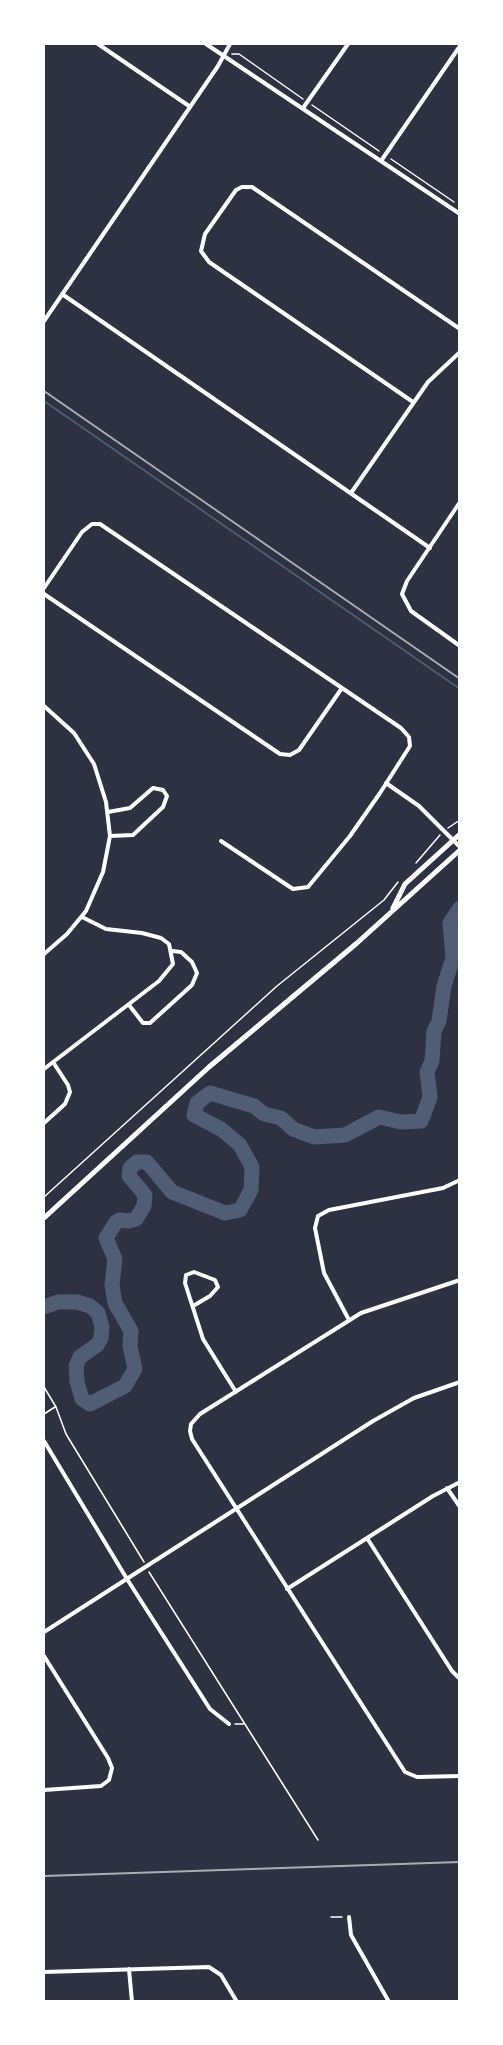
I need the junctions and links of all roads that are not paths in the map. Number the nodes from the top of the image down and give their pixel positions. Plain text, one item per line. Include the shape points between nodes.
1 (98, 44) edge
2 (206, 44) edge
3 (230, 44) edge
4 (348, 44) edge
5 (459, 46) edge
6 (224, 55) junction
7 (189, 106) junction
8 (303, 108) junction
9 (381, 161) junction
10 (459, 213) edge
11 (62, 294) junction
12 (44, 321) edge
13 (459, 329) edge
14 (459, 352) edge
15 (413, 402) junction
16 (351, 493) junction
17 (459, 502) edge
18 (430, 548) junction
19 (44, 588) edge
20 (44, 594) edge
21 (459, 646) edge
22 (342, 688) junction
23 (44, 706) edge
24 (386, 783) junction
25 (108, 812) junction
26 (459, 834) edge
27 (110, 836) junction
28 (453, 839) junction
29 (221, 841) dead end
30 (459, 849) edge
31 (391, 912) junction
32 (82, 917) junction
33 (172, 951) junction
34 (44, 954) edge
35 (129, 1005) junction
36 (53, 1062) junction
37 (44, 1069) edge
38 (44, 1123) edge
39 (459, 1180) edge
40 (44, 1218) edge
41 (459, 1280) edge
42 (193, 1306) junction
43 (349, 1320) junction
44 (459, 1382) edge
45 (236, 1392) junction
46 (44, 1441) edge
47 (459, 1482) edge
48 (447, 1488) junction
49 (459, 1508) edge
50 (236, 1509) junction
51 (367, 1538) junction
52 (127, 1579) junction
53 (288, 1588) junction
54 (44, 1632) edge
55 (44, 1656) edge
56 (459, 1679) edge
57 (229, 1724) road end
58 (459, 1776) edge
59 (44, 1790) edge
60 (349, 1917) road end
61 (129, 1970) junction
62 (44, 1972) edge
63 (132, 2001) edge
64 (237, 2001) edge
65 (389, 2001) edge

1 - 7 street
2 - 6 street
3 - 6 street
4 - 8 street
5 - 9 street
6 - 7 street
6 - 8 street
7 - 11 street
8 - 9 street
9 - 10 street
11 - 12 street
11 - 16 street
13 - 15 street via 252,187 243,187 233,194 205,234 201,251 209,262
14 - 15 street
15 - 16 street
16 - 18 street
17 - 18 street
18 - 21 street via 404,585 403,599 415,615
19 - 22 street via 82,532 92,524 100,524
20 - 22 street via 284,755 298,750
22 - 24 street via 409,737 410,746
23 - 25 street via 67,725 90,756
24 - 28 street via 419,806
24 - 29 street via 350,836 304,888 294,889
25 - 27 street
25 - 27 street via 130,808 153,789 163,790 167,796 163,807 133,835
26 - 28 main road
27 - 32 street via 101,878
28 - 30 street
28 - 31 main road via 402,882
30 - 31 main road
31 - 40 main road via 209,1066
32 - 33 street via 106,929 156,935 166,940
32 - 34 street
33 - 35 street via 173,964 167,974
33 - 35 street via 181,952 192,962 197,973 192,985 150,1023 142,1023
35 - 36 street
36 - 37 street
36 - 38 street via 70,1092 65,1104
39 - 43 street via 439,1189 329,1210 318,1216 315,1228 324,1273
41 - 43 street via 369,1309
42 - 42 street via 218,1287 214,1280 194,1272 184,1280
42 - 45 street via 205,1344
43 - 45 street
44 - 50 street via 414,1398 383,1415
45 - 50 street via 196,1418 190,1431
46 - 52 street
47 - 48 street
48 - 49 street
48 - 51 street
50 - 52 street
50 - 53 street
51 - 53 street
51 - 56 street
52 - 54 street
52 - 57 street via 210,1709
53 - 58 street via 405,1772 414,1777
55 - 59 street via 112,1768 109,1780 101,1786
60 - 65 street via 351,1935
61 - 62 street
61 - 63 street
61 - 64 street via 213,1968

